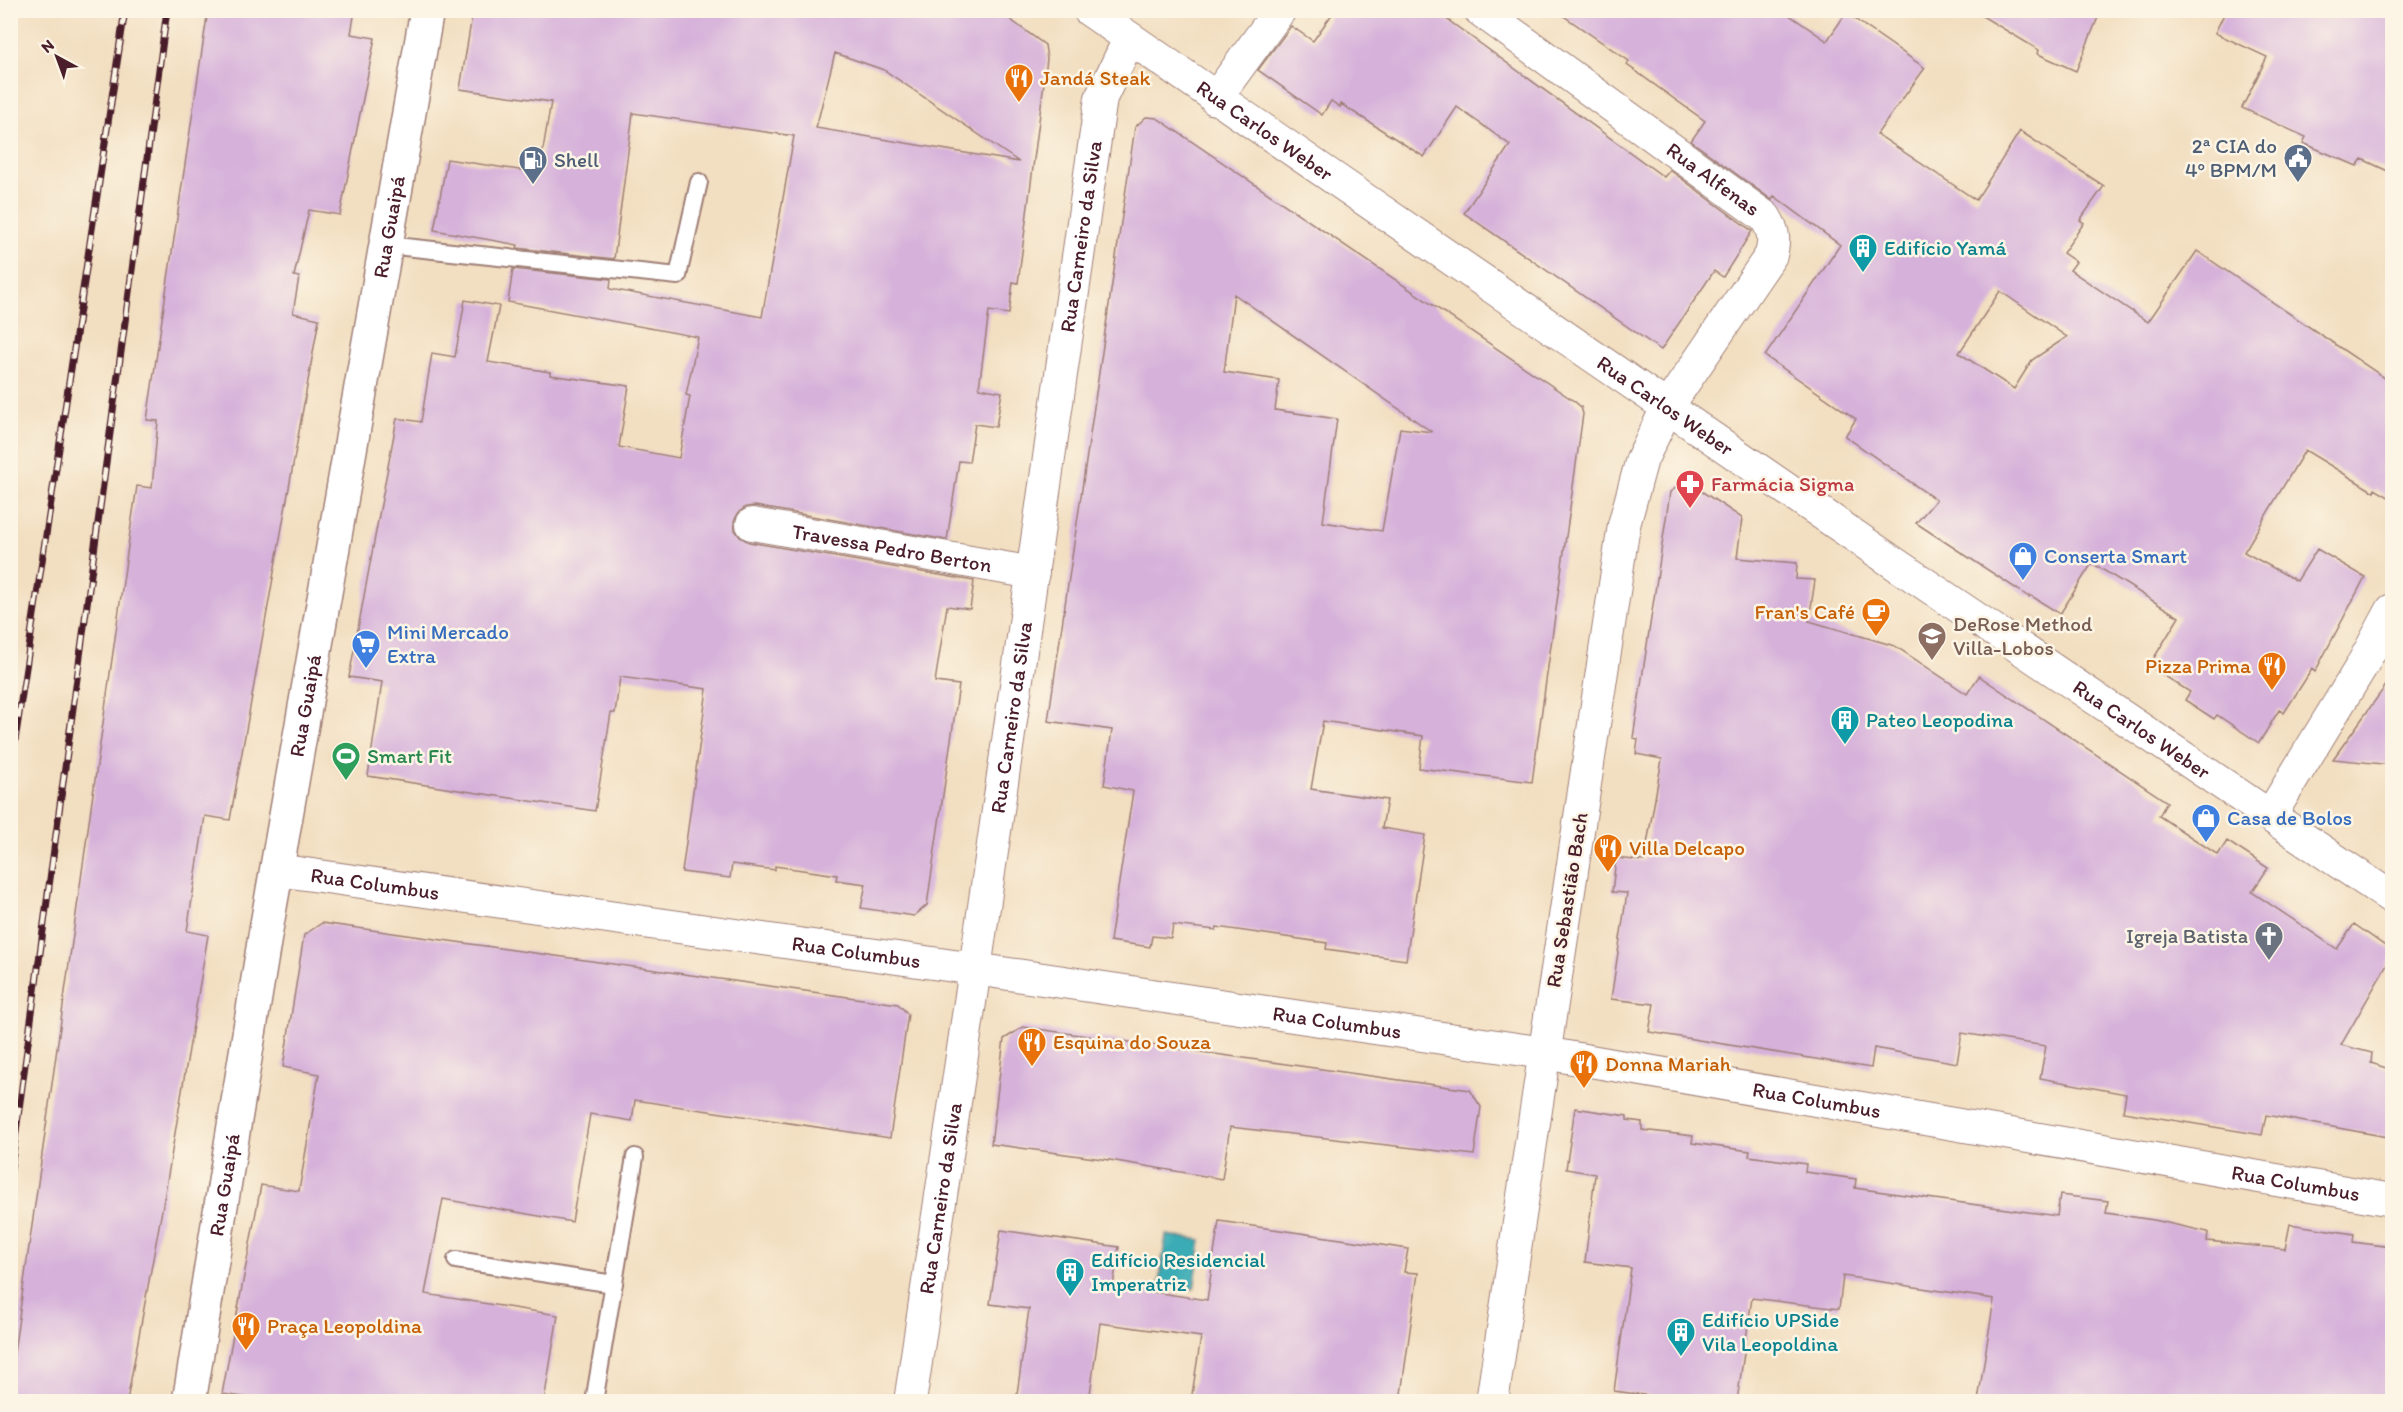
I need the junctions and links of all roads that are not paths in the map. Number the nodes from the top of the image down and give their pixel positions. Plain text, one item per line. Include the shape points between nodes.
1 (427, 10) edge
2 (1089, 10) edge
3 (1280, 10) edge
4 (1480, 10) edge
5 (1129, 39) junction
6 (1215, 99) junction
7 (699, 182) dead end
8 (386, 245) junction
9 (1668, 406) junction
10 (752, 524) dead end
11 (1033, 573) junction
12 (2392, 610) edge
13 (2270, 816) junction
14 (277, 870) junction
15 (2392, 898) edge
16 (975, 969) junction
17 (1544, 1053) junction
18 (635, 1157) dead end
19 (2392, 1200) edge
20 (456, 1260) dead end
21 (614, 1284) junction
22 (189, 1401) edge
23 (594, 1401) edge
24 (910, 1401) edge
25 (1492, 1401) edge

1 - 8 main road, Rua Guaipá
2 - 5 street, Rua Carlos Weber
3 - 6 street
4 - 9 street, Rua Alfenas via 1765,217 1773,230 1771,255
5 - 6 street, Rua Carlos Weber
5 - 11 street, Rua Carneiro da Silva via 1101,98
6 - 9 street, Rua Carlos Weber
7 - 8 lane via 678,276
8 - 14 main road, Rua Guaipá
9 - 13 street, Rua Carlos Weber
9 - 17 street, Rua Sebastião Bach via 1642,459 1624,525
10 - 11 street, Travessa Pedro Berton
11 - 16 street, Rua Carneiro da Silva
12 - 13 street
13 - 15 street, Rua Carlos Weber
14 - 16 street, Rua Columbus
14 - 22 main road, Rua Guaipá
16 - 17 street, Rua Columbus
16 - 24 street, Rua Carneiro da Silva
17 - 19 street, Rua Columbus
17 - 25 street, Rua Sebastião Bach
18 - 21 lane
20 - 21 lane
21 - 23 lane

